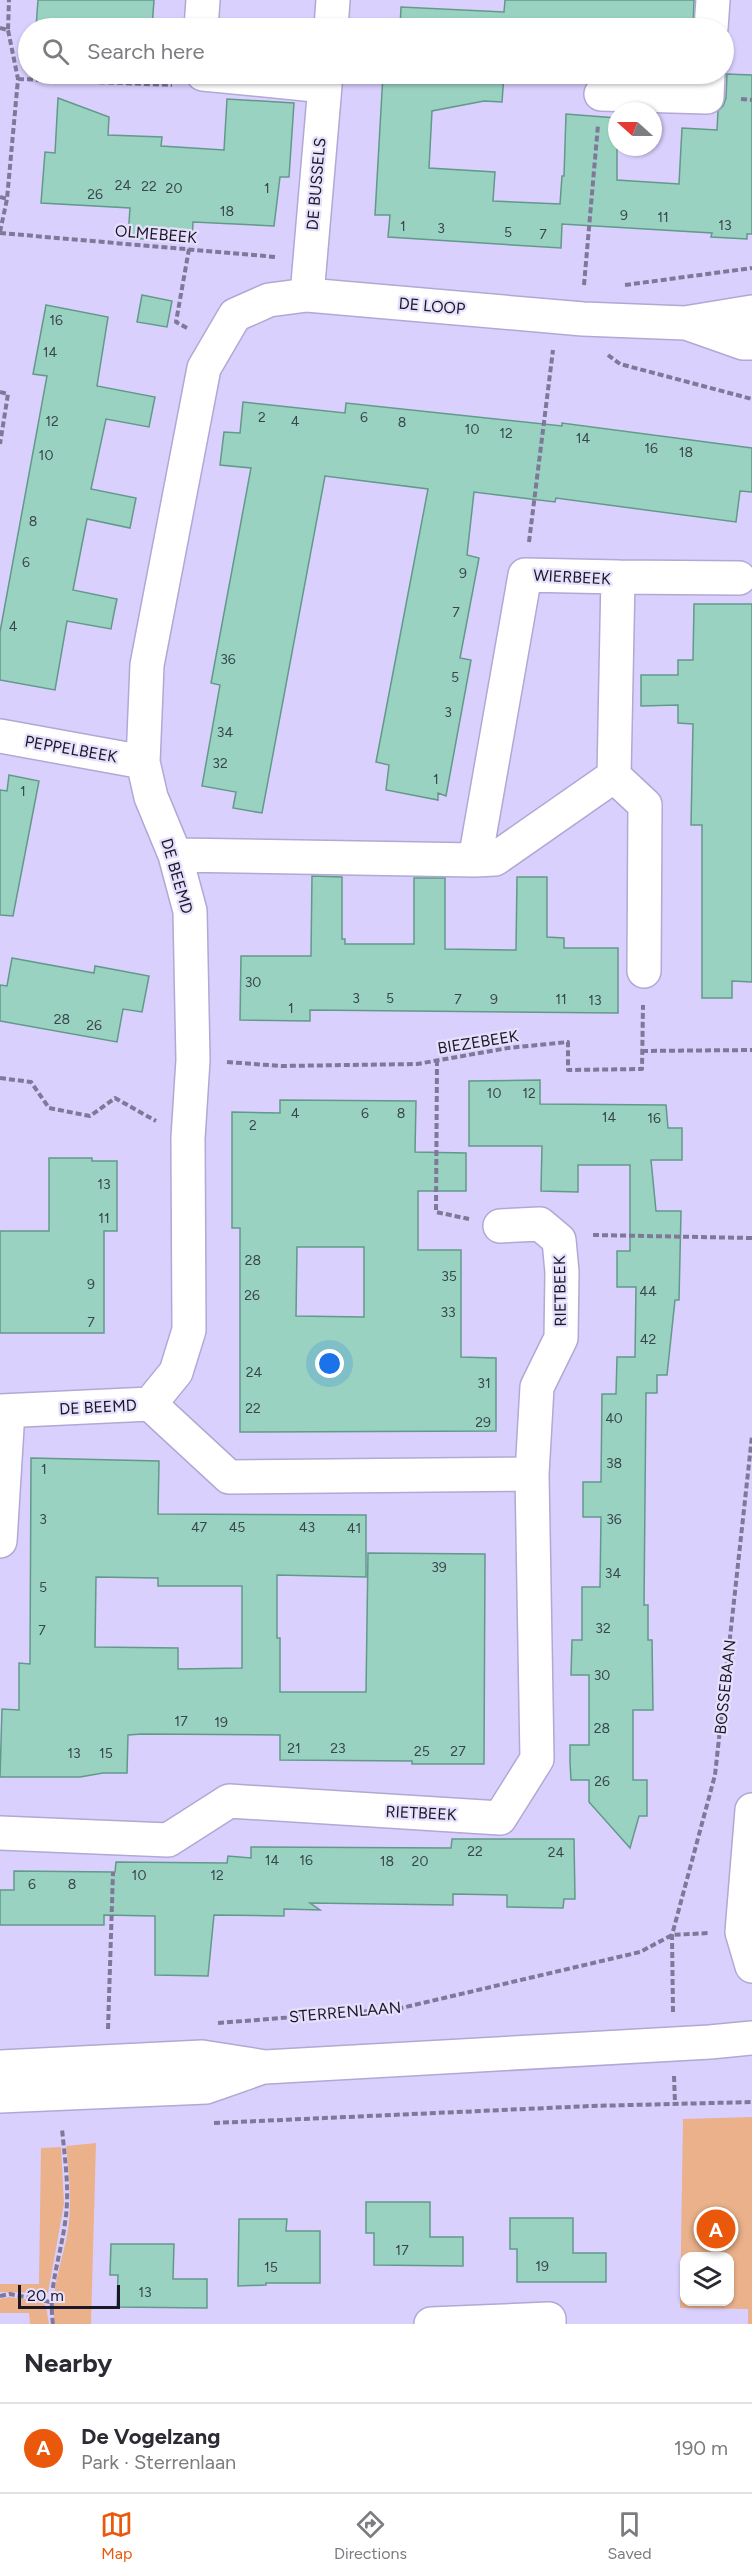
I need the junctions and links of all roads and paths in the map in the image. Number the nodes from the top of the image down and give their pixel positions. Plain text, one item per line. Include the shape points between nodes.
1 (9, 0) edge
2 (203, 0) edge
3 (333, 0) edge
4 (713, 0) edge
5 (202, 18) edge
6 (332, 18) edge
7 (712, 18) edge
8 (0, 28) edge
9 (8, 30) junction
10 (18, 79) joint
11 (326, 84) edge
12 (708, 84) edge
13 (601, 94) joint
14 (0, 197) edge
15 (7, 199) junction
16 (0, 232) edge
17 (189, 249) junction
18 (310, 260) junction
19 (752, 268) edge
20 (623, 286) dead end
21 (307, 295) junction
22 (752, 312) edge
23 (570, 318) junction
24 (685, 322) junction
25 (218, 344) junction
26 (752, 344) edge
27 (602, 351) dead end
28 (0, 392) edge
29 (752, 399) edge
30 (0, 444) edge
31 (525, 575) junction
32 (618, 577) junction
33 (739, 578) dead end
34 (0, 736) edge
35 (142, 762) junction
36 (614, 776) junction
37 (175, 855) junction
38 (475, 860) junction
39 (644, 971) joint
40 (752, 1050) edge
41 (642, 1051) junction
42 (193, 1060) junction
43 (437, 1060) junction
44 (0, 1078) edge
45 (188, 1138) junction
46 (500, 1226) joint
47 (553, 1235) junction
48 (752, 1238) edge
49 (150, 1404) junction
50 (4, 1411) edge
51 (752, 1436) edge
52 (532, 1474) junction
53 (0, 1541) edge
54 (752, 1810) edge
55 (0, 1833) edge
56 (114, 1838) junction
57 (742, 1932) junction
58 (672, 1935) junction
59 (752, 1966) edge
60 (212, 2024) dead end
61 (119, 2031) dead end
62 (752, 2038) edge
63 (0, 2067) edge
64 (265, 2067) junction
65 (0, 2096) edge
66 (752, 2102) edge
67 (209, 2123) dead end
68 (62, 2129) junction
69 (73, 2129) dead end
70 (52, 2130) dead end
71 (0, 2296) edge
72 (50, 2302) junction
73 (53, 2324) edge
74 (431, 2324) edge
75 (549, 2324) edge

1 - 9 path, OLMEBEEK
2 - 5 street
3 - 6 street
4 - 7 street
8 - 9 path
9 - 10 path, OLMEBEEK
10 - 15 path, OLMEBEEK
11 - 18 street, DE BUSSELS
12 - 13 street via 707,97
13 - 23 path
14 - 15 path
15 - 16 path, OLMEBEEK
16 - 17 path, OLMEBEEK
17 - 18 path, OLMEBEEK
17 - 25 path via 177,322
18 - 21 street, DE BUSSELS
19 - 20 path
21 - 23 street, DE LOOP
21 - 25 street, DE BEEMD via 269,300 235,315
22 - 24 street, DE LOOP
23 - 24 street, DE LOOP
23 - 31 path
24 - 26 street, DE LOOP
25 - 35 street, DE BEEMD via 204,368 147,665
27 - 29 path via 620,364
28 - 30 path via 8,394
31 - 32 street, WIERBEEK
31 - 38 street, WIERBEEK
32 - 33 street
32 - 36 street, WIERBEEK
34 - 35 street, PEPPELBEEK
35 - 37 street, DE BEEMD via 151,797
36 - 38 street via 495,859
36 - 39 street via 645,806
37 - 38 street
37 - 42 street, DE BEEMD via 190,911
39 - 41 path
40 - 41 path
41 - 43 path, BIEZEBEEK via 642,1069 568,1070 568,1042
42 - 43 path, BIEZEBEEK via 281,1066 417,1064
42 - 45 street, DE BEEMD
43 - 46 path via 436,1212
44 - 45 path via 31,1082 49,1108 90,1116 116,1098
45 - 49 street, DE BEEMD via 189,1330 176,1372
46 - 47 street, RIETBEEK via 540,1224
47 - 48 path
47 - 52 street, RIETBEEK via 559,1240 562,1272 561,1338 537,1387
49 - 50 street, DE BEEMD
49 - 52 street via 229,1477
50 - 53 street
51 - 58 path, BOSSEBAAN via 715,1774
52 - 56 street, RIETBEEK via 537,1760 500,1818 229,1801 168,1840
54 - 57 street
55 - 56 street, RIETBEEK
56 - 61 path via 108,2032
57 - 58 path, STERRENLAAN
57 - 59 street
58 - 60 path, STERRENLAAN via 640,1952 397,2009
62 - 64 street
63 - 64 street via 202,2057
64 - 65 street via 206,2087
66 - 67 path
68 - 69 path
68 - 70 path
68 - 72 path via 67,2174 65,2222
71 - 72 path via 10,2294
72 - 73 path
74 - 75 street via 549,2319

